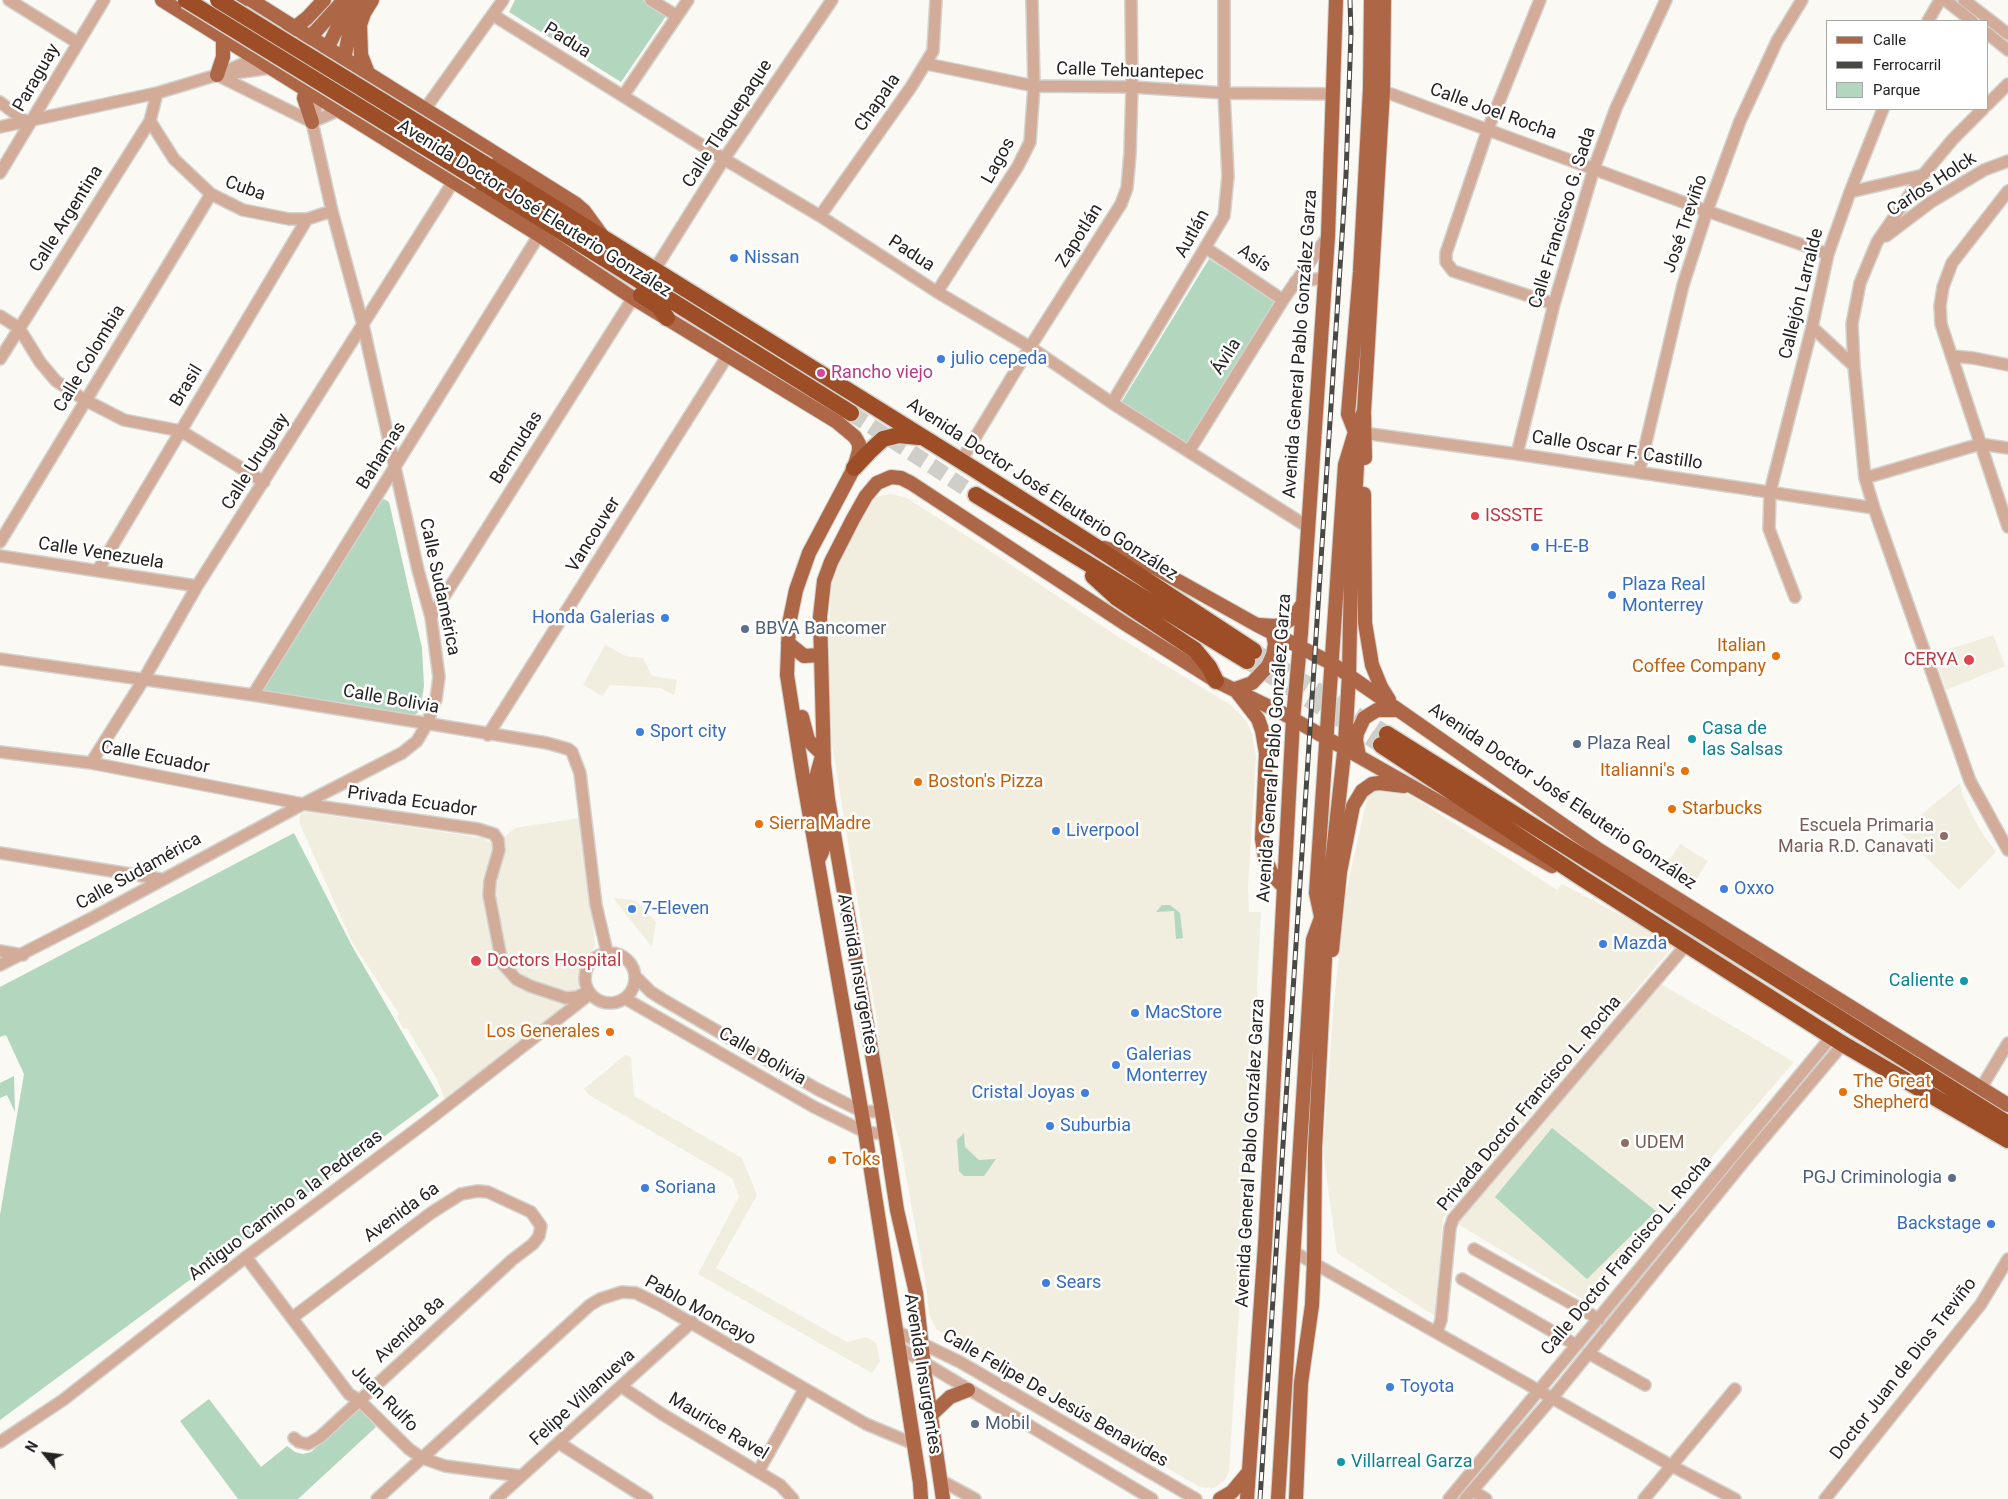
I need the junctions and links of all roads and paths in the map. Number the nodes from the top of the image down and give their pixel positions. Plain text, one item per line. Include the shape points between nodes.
1 (9, 0) edge
2 (104, 0) edge
3 (162, 0) edge
4 (186, 0) edge
5 (218, 0) edge
6 (239, 0) edge
7 (251, 0) edge
8 (324, 0) edge
9 (344, 0) edge
10 (351, 0) edge
11 (362, 0) edge
12 (372, 0) edge
13 (503, 0) edge
14 (651, 0) edge
15 (688, 0) edge
16 (832, 0) edge
17 (936, 0) edge
18 (1032, 0) edge
19 (1131, 0) edge
20 (1224, 0) edge
21 (1336, 0) edge
22 (1371, 0) edge
23 (1384, 0) edge
24 (1540, 0) edge
25 (1666, 0) edge
26 (1802, 0) edge
27 (1940, 0) edge
28 (1946, 0) edge
29 (1964, 0) edge
30 (492, 15) junction
31 (676, 16) junction
32 (1929, 20) edge
33 (1971, 20) edge
34 (205, 27) junction
35 (295, 28) junction
36 (1988, 34) edge
37 (2008, 34) edge
38 (309, 36) junction
39 (223, 39) junction
40 (78, 43) junction
41 (2008, 50) edge
42 (339, 51) junction
43 (256, 58) junction
44 (927, 64) junction
45 (270, 68) junction
46 (362, 70) junction
47 (217, 75) junction
48 (343, 75) junction
49 (2008, 84) edge
50 (389, 86) junction
51 (1034, 86) junction
52 (1132, 87) junction
53 (305, 90) junction
54 (1376, 90) junction
55 (157, 93) junction
56 (1224, 93) junction
57 (1334, 94) junction
58 (623, 96) junction
59 (319, 98) junction
60 (0, 102) edge
61 (1988, 104) edge
62 (425, 109) junction
63 (1883, 110) edge
64 (1982, 110) edge
65 (342, 112) junction
66 (150, 120) junction
67 (29, 121) junction
68 (312, 122) junction
69 (0, 127) edge
70 (366, 127) junction
71 (1488, 129) junction
72 (724, 159) junction
73 (2008, 162) edge
74 (1594, 168) junction
75 (0, 172) edge
76 (1923, 176) junction
77 (453, 182) junction
78 (2008, 191) edge
79 (1850, 192) junction
80 (211, 194) junction
81 (332, 211) junction
82 (1708, 212) junction
83 (820, 216) junction
84 (307, 219) junction
85 (539, 236) junction
86 (1328, 236) junction
87 (603, 237) junction
88 (576, 242) junction
89 (1877, 242) junction
90 (1206, 248) junction
91 (1828, 254) junction
92 (655, 269) junction
93 (1325, 278) junction
94 (1295, 282) junction
95 (937, 292) junction
96 (633, 298) junction
97 (1283, 300) junction
98 (1554, 304) junction
99 (0, 316) edge
100 (667, 318) junction
101 (363, 326) junction
102 (1812, 327) junction
103 (19, 328) junction
104 (1030, 347) junction
105 (728, 355) junction
106 (1952, 356) junction
107 (0, 359) edge
108 (2008, 365) edge
109 (1854, 366) junction
110 (85, 400) junction
111 (1112, 403) junction
112 (851, 413) tunnel mouth
113 (181, 431) junction
114 (1360, 432) junction
115 (924, 437) junction
116 (1980, 444) junction
117 (2008, 448) edge
118 (1189, 451) junction
119 (1517, 454) junction
120 (961, 461) junction
121 (396, 467) junction
122 (854, 468) junction
123 (1639, 472) junction
124 (1865, 478) junction
125 (264, 482) junction
126 (1770, 492) junction
127 (976, 495) tunnel mouth
128 (1874, 508) junction
129 (832, 510) junction
130 (1308, 527) junction
131 (2008, 527) edge
132 (0, 542) edge
133 (1093, 545) junction
134 (1063, 550) junction
135 (0, 556) edge
136 (831, 562) junction
137 (98, 570) junction
138 (198, 586) junction
139 (1363, 592) junction
140 (1795, 597) dead end
141 (1350, 598) junction
142 (1302, 605) junction
143 (431, 617) junction
144 (1334, 623) junction
145 (1257, 625) junction
146 (1272, 633) junction
147 (788, 643) junction
148 (1300, 646) junction
149 (820, 655) junction
150 (0, 659) edge
151 (1331, 664) junction
152 (787, 675) junction
153 (1349, 675) junction
154 (144, 679) junction
155 (1216, 681) junction
156 (1235, 689) junction
157 (253, 695) junction
158 (1395, 709) junction
159 (1293, 719) junction
160 (427, 724) junction
161 (488, 735) junction
162 (1326, 739) junction
163 (1344, 750) junction
164 (0, 752) edge
165 (823, 755) junction
166 (1359, 756) junction
167 (91, 763) junction
168 (1412, 787) junction
169 (303, 804) junction
170 (2008, 850) edge
171 (0, 853) edge
172 (817, 861) junction
173 (1582, 878) junction
174 (161, 879) junction
175 (1284, 887) junction
176 (1321, 919) junction
177 (1686, 945) junction
178 (0, 950) edge
179 (607, 952) junction
180 (22, 955) junction
181 (0, 965) edge
182 (636, 977) junction
183 (1322, 992) junction
184 (588, 993) junction
185 (626, 999) junction
186 (1838, 1040) junction
187 (2008, 1043) edge
188 (1980, 1088) junction
189 (2008, 1105) edge
190 (861, 1111) junction
191 (882, 1112) junction
192 (2008, 1124) edge
193 (865, 1132) junction
194 (885, 1134) junction
195 (2008, 1140) edge
196 (1720, 1181) junction
197 (541, 1226) joint
198 (1474, 1249) dead end
199 (1294, 1252) junction
200 (246, 1257) junction
201 (2008, 1259) edge
202 (1314, 1262) junction
203 (1462, 1279) dead end
204 (292, 1318) junction
205 (1598, 1319) junction
206 (692, 1322) junction
207 (896, 1331) junction
208 (1437, 1332) junction
209 (921, 1344) junction
210 (1576, 1345) junction
211 (898, 1348) junction
212 (1588, 1353) junction
213 (924, 1364) junction
214 (1645, 1385) dead end
215 (622, 1387) junction
216 (1736, 1389) dead end
217 (804, 1390) junction
218 (968, 1390) junction
219 (1539, 1390) junction
220 (1553, 1397) junction
221 (360, 1401) junction
222 (931, 1415) junction
223 (294, 1438) dead end
224 (0, 1442) edge
225 (559, 1442) junction
226 (914, 1444) junction
227 (422, 1458) junction
228 (1672, 1466) junction
229 (758, 1472) junction
230 (1248, 1474) junction
231 (522, 1476) junction
232 (940, 1480) junction
233 (1469, 1495) edge
234 (377, 1499) edge
235 (496, 1499) edge
236 (647, 1499) edge
237 (793, 1499) edge
238 (921, 1499) edge
239 (942, 1499) edge
240 (975, 1499) edge
241 (1152, 1499) edge
242 (1196, 1499) edge
243 (1220, 1499) edge
244 (1247, 1499) edge
245 (1278, 1499) edge
246 (1296, 1499) edge
247 (1450, 1499) edge
248 (1486, 1499) edge
249 (1644, 1499) edge
250 (1735, 1499) edge
251 (1825, 1499) edge

1 - 40 street
2 - 40 street, Paraguay
3 - 34 main road, Avenida Doctor José Eleuterio González
4 - 88 highway, Avenida Doctor José Eleuterio González, bridge
5 - 87 highway, Avenida Doctor José Eleuterio González, bridge
6 - 34 main road via 240,13 228,27
7 - 35 main road
8 - 35 main road
9 - 38 main road
10 - 42 main road
11 - 42 main road
12 - 46 main road via 360,25
13 - 30 street
14 - 31 street
15 - 31 street
16 - 72 street, Calle Tlaquepaque
17 - 44 street, Chapala via 934,51
18 - 51 street, Lagos
19 - 52 street, Zapotlán
20 - 56 street, Autlán
21 - 57 main road, Avenida General Pablo González Garza
22 - 54 main road
23 - 54 main road
24 - 71 street
25 - 74 street, Calle Francisco G. Sada via 1616,108
26 - 82 street, José Treviño via 1777,41 1740,121
27 - 32 street
28 - 33 street
29 - 37 street
30 - 58 street, Padua
30 - 62 street
31 - 58 street
34 - 39 main road, Avenida Doctor José Eleuterio González
35 - 38 main road, Avenida Doctor José Eleuterio González
35 - 43 main road
36 - 41 street
38 - 42 main road, Avenida Doctor José Eleuterio González
38 - 45 main road
39 - 43 main road, Avenida Doctor José Eleuterio González
39 - 47 main road via 223,57
40 - 67 street, Paraguay
42 - 46 main road, Avenida Doctor José Eleuterio González
42 - 48 main road
42 - 53 main road
42 - 59 main road
43 - 45 main road, Avenida Doctor José Eleuterio González
43 - 47 street
44 - 51 street, Calle Tehuantepec
44 - 83 street, Chapala
45 - 47 street
45 - 53 main road, Avenida Doctor José Eleuterio González
46 - 48 main road
46 - 50 main road, Avenida Doctor José Eleuterio González
47 - 55 street
47 - 68 street
48 - 65 main road
49 - 61 street
50 - 62 main road, Avenida Doctor José Eleuterio González
50 - 70 main road via 380,86 366,95 361,111
51 - 52 street, Calle Tehuantepec
51 - 95 street, Lagos via 1030,142
52 - 56 street, Calle Tehuantepec
52 - 104 street, Zapotlán via 1127,188 1121,204
53 - 59 main road, Avenida Doctor José Eleuterio González
53 - 68 main road via 304,98
54 - 71 street, Calle Joel Rocha
54 - 114 main road via 1364,411
54 - 114 main road via 1348,414
55 - 66 street, Calle Argentina
55 - 67 street
56 - 57 street, Calle Tehuantepec
56 - 90 street, Autlán via 1227,194 1224,216
57 - 86 main road, Avenida General Pablo González Garza
58 - 72 street, Padua
59 - 65 main road, Avenida Doctor José Eleuterio González
59 - 68 street, Calle Sudamérica
60 - 67 street
62 - 87 main road, Avenida Doctor José Eleuterio González via 576,204
63 - 79 street, Callejón Larralde
64 - 76 street
65 - 68 street
65 - 70 main road, Avenida Doctor José Eleuterio González
66 - 80 street, Cuba via 174,159
66 - 103 street, Calle Argentina
67 - 69 street
67 - 75 street, Paraguay
68 - 81 street, Calle Sudamérica
70 - 77 main road, Avenida Doctor José Eleuterio González
71 - 74 street, Calle Joel Rocha
71 - 98 street via 1446,253 1446,262 1453,271
72 - 83 street, Padua
72 - 92 street, Calle Tlaquepaque
73 - 89 street, Carlos Holck via 1984,170 1931,202
74 - 82 street, Calle Joel Rocha
74 - 98 street, Calle Francisco G. Sada
76 - 79 street
76 - 89 street
77 - 85 main road, Avenida Doctor José Eleuterio González
77 - 101 street, Calle Uruguay
78 - 106 street via 1947,272 1940,306 1941,324
79 - 91 street, Callejón Larralde
80 - 84 street, Cuba via 243,210 289,219
80 - 110 street, Calle Colombia
81 - 84 street, Cuba
81 - 101 street, Calle Sudamérica
82 - 91 street, Calle Joel Rocha
82 - 123 street, José Treviño via 1683,285
83 - 95 street, Padua
84 - 113 street, Brasil
85 - 96 main road, Avenida Doctor José Eleuterio González
85 - 121 street, Bahamas
86 - 93 main road, Avenida General Pablo González Garza
86 - 94 street, Ávila
87 - 92 highway, Avenida Doctor José Eleuterio González
88 - 100 highway via 583,256 651,301
88 - 112 highway, Avenida Doctor José Eleuterio González
89 - 109 street via 1860,283 1852,324
90 - 97 street, Asís
90 - 111 street, Autlán
91 - 102 street, Callejón Larralde
92 - 115 highway, Avenida Doctor José Eleuterio González
93 - 94 street
93 - 130 main road, Avenida General Pablo González Garza
94 - 97 street, Ávila
95 - 104 street, Padua
96 - 100 main road, Avenida Doctor José Eleuterio González
96 - 143 street, Bermudas
97 - 118 street, Ávila
98 - 119 street, Calle Francisco G. Sada
99 - 103 street
100 - 105 main road, Avenida Doctor José Eleuterio González
101 - 121 street, Calle Sudamérica
101 - 125 street, Calle Uruguay
102 - 109 street
102 - 126 street, Callejón Larralde
103 - 107 street, Calle Argentina
103 - 110 street via 56,381
104 - 111 street, Padua
104 - 120 street, Zapotlán
105 - 122 main road, Avenida Doctor José Eleuterio González via 850,431 859,444
105 - 161 street, Vancouver
106 - 108 street
106 - 116 street
109 - 124 street
110 - 113 street via 124,420
110 - 132 street, Calle Colombia
111 - 118 street, Padua
113 - 125 street
113 - 137 street, Brasil
114 - 119 street, Calle Oscar F. Castillo
114 - 139 main road
114 - 141 main road
114 - 144 main road via 1345,465
115 - 120 highway, Avenida Doctor José Eleuterio González
115 - 122 highway via 899,435 883,439
116 - 117 street
116 - 124 street
116 - 131 street
118 - 130 street, Padua
119 - 123 street, Calle Oscar F. Castillo
120 - 133 highway, Avenida Doctor José Eleuterio González
121 - 143 street, Calle Sudamérica
121 - 157 street, Bahamas
122 - 129 main road, Avenida Insurgentes
123 - 126 street, Calle Oscar F. Castillo
124 - 128 street
125 - 138 street, Calle Uruguay
126 - 128 street, Calle Oscar F. Castillo
126 - 140 street, Callejón Larralde via 1769,528
127 - 134 highway, Avenida Doctor José Eleuterio González
128 - 170 street via 1970,781
129 - 136 main road via 842,516
129 - 147 main road, Avenida Insurgentes via 809,553 796,590
130 - 142 main road, Avenida General Pablo González Garza
133 - 134 highway, Avenida Doctor José Eleuterio González via 1250,656
133 - 145 main road, Avenida Doctor José Eleuterio González via 1139,559
134 - 155 highway via 1117,598 1195,650
135 - 137 street, Calle Venezuela
136 - 149 main road, Avenida Insurgentes via 824,581
136 - 155 main road, Avenida Insurgentes via 866,496 877,483 891,477 901,478
137 - 138 street, Calle Venezuela
138 - 154 street, Calle Uruguay
139 - 141 main road
139 - 158 main road via 1369,658
141 - 144 main road
141 - 153 main road
142 - 145 main road via 1294,617 1283,624
142 - 148 main road, Avenida General Pablo González Garza
143 - 160 street, Calle Sudamérica via 439,677 436,699
144 - 151 main road
145 - 146 main road, Avenida Doctor José Eleuterio González
146 - 148 main road, Avenida Doctor José Eleuterio González
146 - 156 main road via 1275,644 1268,666 1252,683
147 - 149 main road via 804,656
147 - 152 main road, Avenida Insurgentes
148 - 151 main road, Avenida Doctor José Eleuterio González
148 - 159 main road, Avenida General Pablo González Garza
149 - 165 main road, Avenida Insurgentes
150 - 154 street, Calle Bolivia
151 - 153 main road, Avenida Doctor José Eleuterio González
151 - 162 main road
152 - 165 main road via 796,687 804,732
152 - 172 main road, Avenida Insurgentes
153 - 158 main road, Avenida Doctor José Eleuterio González
153 - 163 main road
154 - 157 street, Calle Bolivia
154 - 167 street, Calle Uruguay
155 - 156 main road
156 - 159 main road
156 - 175 main road via 1258,719 1262,730 1266,753 1262,839 1265,858 1273,876
157 - 160 street, Calle Bolivia
158 - 166 main road via 1377,710 1364,718 1356,740
158 - 188 main road, Avenida Doctor José Eleuterio González via 1600,850
159 - 162 main road
159 - 175 main road, Avenida General Pablo González Garza
160 - 161 street, Calle Bolivia
160 - 169 street, Calle Sudamérica via 417,741 402,754
161 - 179 street, Calle Bolivia via 562,746 572,752 584,792 596,905
162 - 163 main road
162 - 176 main road via 1316,893
163 - 166 main road
163 - 176 main road via 1328,900
164 - 167 street, Calle Ecuador
165 - 172 main road via 814,785 825,842
165 - 191 main road, Avenida Insurgentes
166 - 168 main road
167 - 169 street, Calle Ecuador
168 - 173 main road via 1565,873
168 - 183 main road via 1372,784 1362,790 1353,806 1340,872 1331,966
169 - 174 street, Calle Sudamérica
169 - 184 street, Privada Ecuador via 494,834 499,850 489,895 502,963 516,979 530,986 566,998
171 - 174 street
172 - 190 main road, Avenida Insurgentes
173 - 177 highway, Avenida Doctor José Eleuterio González
173 - 192 highway, Avenida Doctor José Eleuterio González via 1384,740
174 - 180 street, Calle Sudamérica
175 - 230 main road, Avenida General Pablo González Garza via 1263,1272
176 - 183 main road via 1326,940
176 - 199 main road via 1313,940
177 - 186 highway, Avenida Doctor José Eleuterio González
177 - 208 street, Privada Doctor Francisco L. Rocha via 1453,1219
178 - 180 street
179 - 182 street via 625,957
179 - 184 street via 588,966 585,982
180 - 181 street, Calle Sudamérica
182 - 185 street
182 - 190 street, Calle Bolivia via 662,999
183 - 202 main road
184 - 185 street via 603,1003
184 - 200 street, Antiguo Camino a la Pedreras via 426,1122
185 - 193 street, Calle Bolivia via 814,1107
186 - 195 highway, Avenida Doctor José Eleuterio González
186 - 196 street, Calle Doctor Francisco L. Rocha
187 - 188 street
188 - 189 main road, Avenida Doctor José Eleuterio González
190 - 191 street, Calle Bolivia
190 - 193 main road, Avenida Insurgentes
191 - 194 main road, Avenida Insurgentes
193 - 194 street, Calle Bolivia
193 - 207 main road, Avenida Insurgentes
194 - 209 main road, Avenida Insurgentes via 897,1210 916,1293
196 - 205 street, Calle Doctor Francisco L. Rocha
196 - 212 street, Calle Doctor Francisco L. Rocha
197 - 204 street, Avenida 6a via 531,1212 488,1192 461,1194
197 - 221 street, Avenida 8a via 533,1244
198 - 205 street
199 - 202 street
199 - 245 main road
200 - 204 street, Juan Rulfo
200 - 224 street, Antiguo Camino a la Pedreras via 63,1400
201 - 251 street, Doctor Juan de Dios Treviño via 1982,1304
202 - 208 street
202 - 246 main road via 1312,1305 1301,1383
203 - 210 street
204 - 221 street, Juan Rulfo via 349,1394
205 - 210 street, Calle Doctor Francisco L. Rocha
206 - 215 street, Felipe Villanueva
206 - 217 street, Pablo Moncayo
206 - 227 street, Pablo Moncayo via 636,1293 622,1292 600,1299
207 - 209 street, Calle Felipe De Jesús Benavides
207 - 211 main road, Avenida Insurgentes
208 - 219 street
209 - 213 main road, Avenida Insurgentes
209 - 242 street, Calle Felipe De Jesús Benavides via 960,1362
210 - 219 street, Calle Doctor Francisco L. Rocha
211 - 213 street, Calle Felipe De Jesús Benavides
211 - 226 main road, Avenida Insurgentes
212 - 214 street
212 - 220 street, Calle Doctor Francisco L. Rocha
213 - 218 street, Calle Felipe De Jesús Benavides
213 - 222 main road, Avenida Insurgentes
215 - 225 street, Felipe Villanueva
215 - 229 street, Maurice Ravel
216 - 228 street
217 - 226 street, Pablo Moncayo via 879,1431
217 - 229 street
218 - 222 main road via 950,1397
218 - 241 street, Calle Felipe De Jesús Benavides
219 - 220 street
219 - 247 street, Calle Doctor Francisco L. Rocha
220 - 228 street
220 - 233 street, Calle Doctor Francisco L. Rocha
221 - 223 street, Avenida 8a via 313,1442 305,1444
221 - 227 street, Juan Rulfo
222 - 232 main road, Avenida Insurgentes
225 - 231 street, Felipe Villanueva
225 - 236 street
226 - 238 main road, Avenida Insurgentes
227 - 231 street, Juan Rulfo via 454,1467
227 - 234 street, Pablo Moncayo
228 - 249 street
228 - 250 street
229 - 237 street, Maurice Ravel via 780,1485
230 - 243 main road via 1232,1492
230 - 244 main road, Avenida General Pablo González Garza
231 - 235 street, Felipe Villanueva
232 - 239 main road, Avenida Insurgentes
232 - 240 street
233 - 248 street

